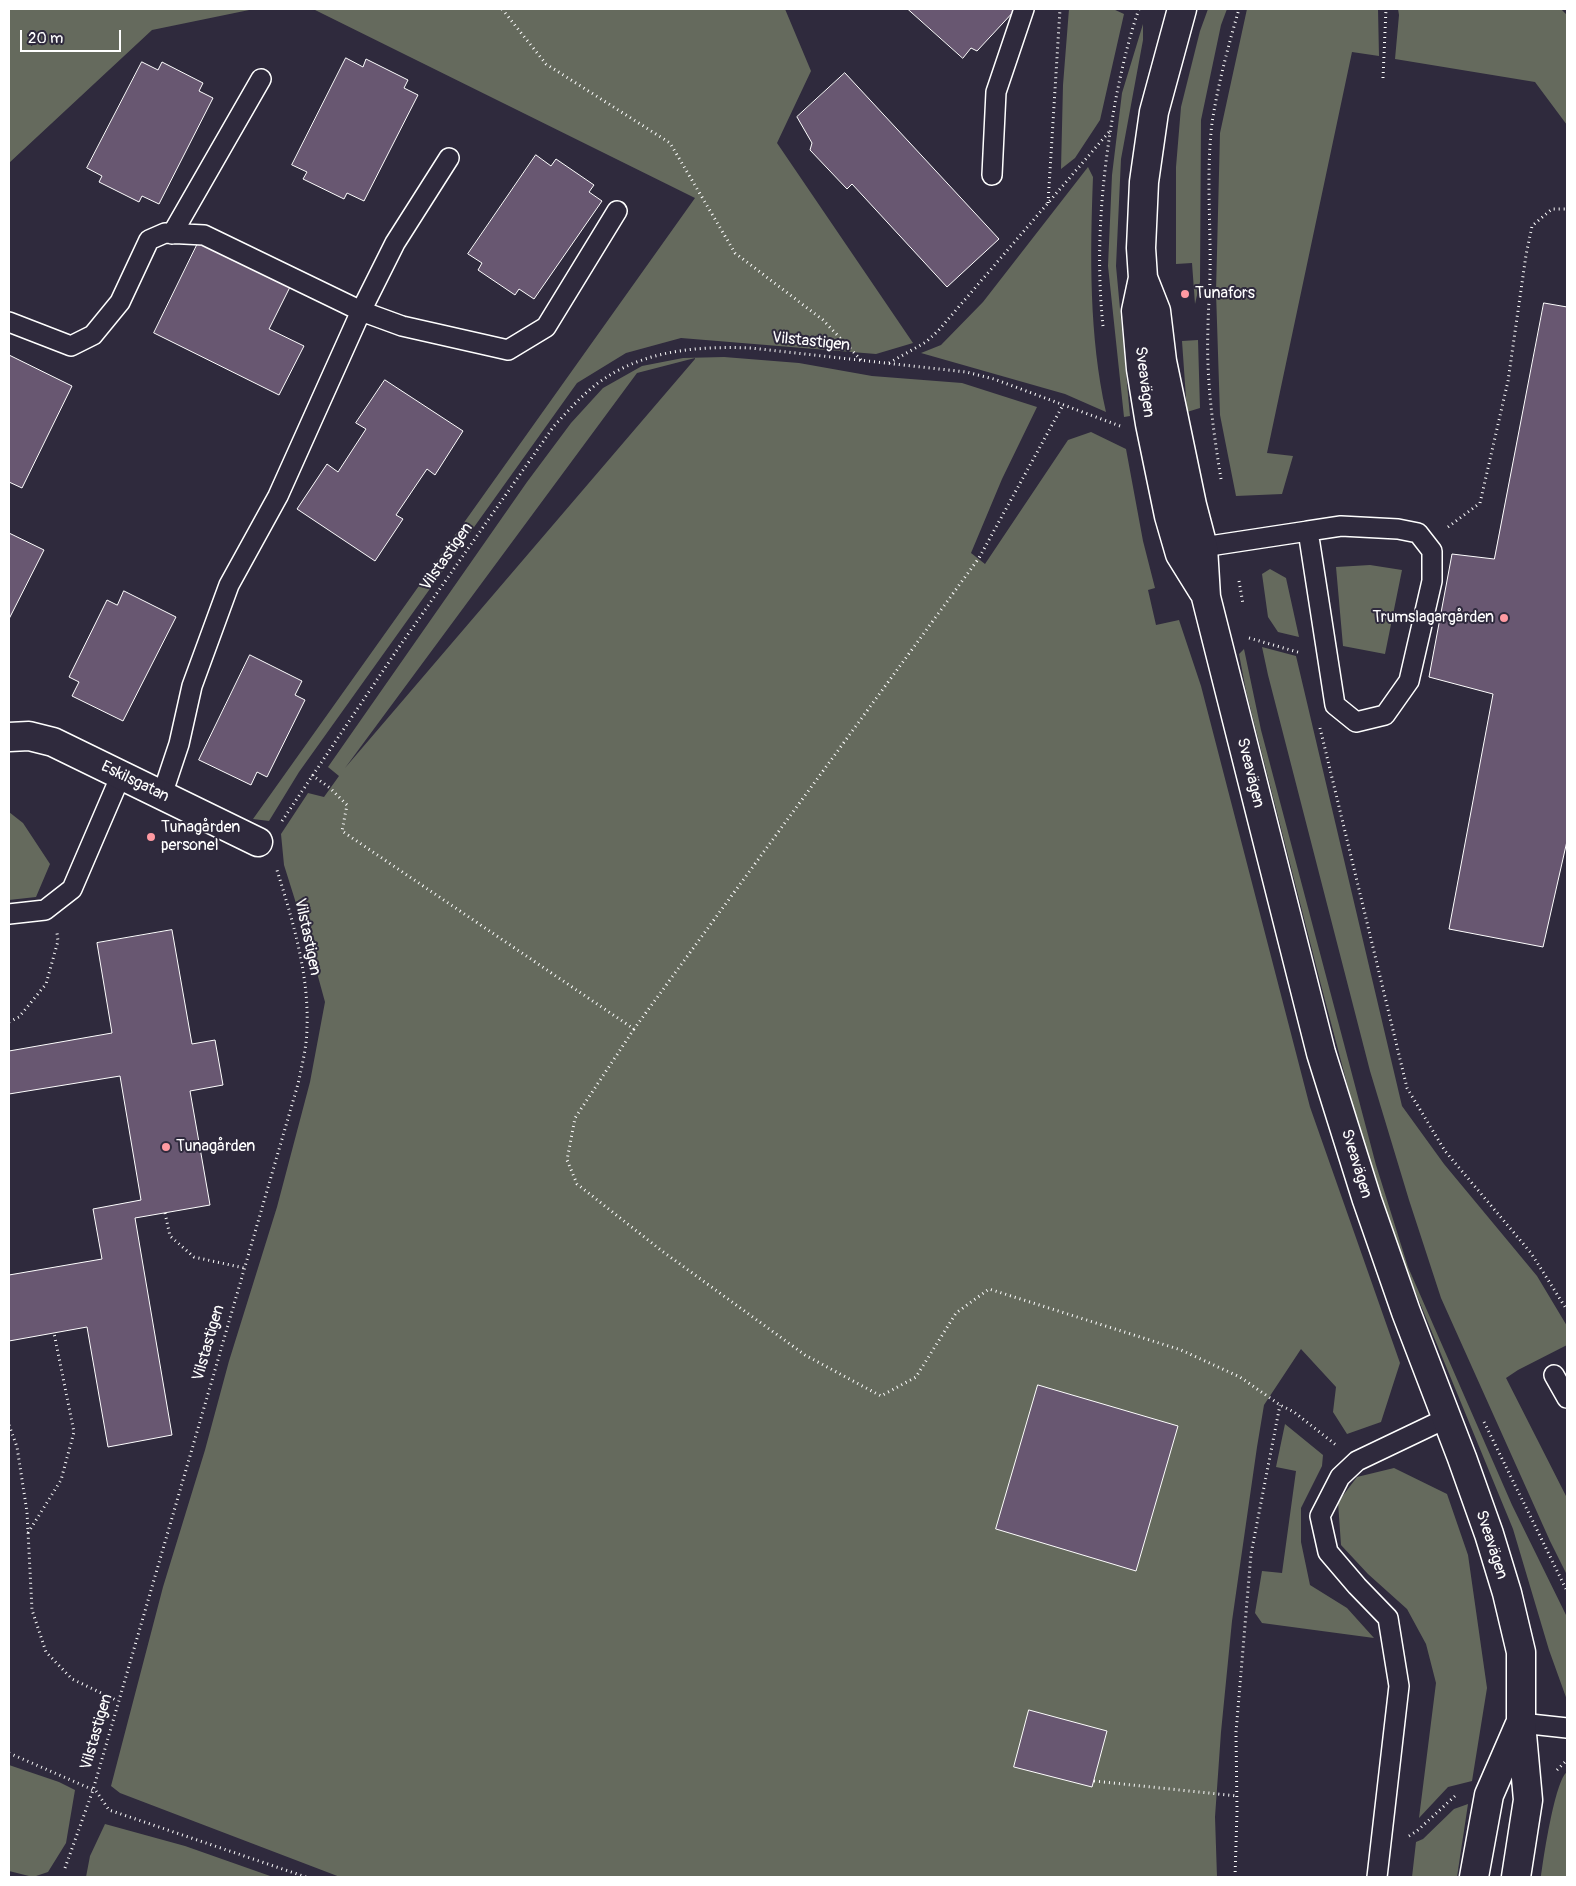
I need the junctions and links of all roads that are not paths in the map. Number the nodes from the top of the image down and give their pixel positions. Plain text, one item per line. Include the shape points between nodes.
1 (1024, 9) edge
2 (1182, 9) edge
3 (261, 80) dead end
4 (449, 158) dead end
5 (992, 175) dead end
6 (617, 211) dead end
7 (172, 234) junction
8 (361, 311) junction
9 (9, 322) edge
10 (1308, 531) junction
11 (1192, 550) junction
12 (9, 737) edge
13 (121, 775) junction
14 (162, 795) junction
15 (258, 842) dead end
16 (9, 914) edge
17 (1554, 1376) dead end
18 (1567, 1398) edge
19 (1447, 1418) junction
20 (1521, 1723) junction
21 (1567, 1728) edge
22 (1377, 1877) edge
23 (1474, 1877) edge
24 (1516, 1877) edge

1 - 5 lane via 996,92
2 - 11 main road, Sveavägen via 1154,112 1144,182 1141,248 1143,278 1156,311 1162,361 1192,506
3 - 7 lane
4 - 8 lane via 395,243
6 - 8 lane via 546,327 508,350 402,326
7 - 8 lane via 204,235
7 - 9 lane via 165,233 149,240 120,302 92,335 71,346
8 - 14 lane via 278,496 229,585 192,686 179,744
10 - 10 lane via 1341,526 1398,529 1418,533 1432,552 1432,581 1409,681 1385,715 1356,722 1335,705
10 - 11 lane
11 - 19 main road, Sveavägen via 1321,1053 1370,1210
12 - 13 main road, Eskilsgatan via 29,736 53,742
13 - 14 main road, Eskilsgatan
13 - 16 lane via 72,889 45,910
14 - 15 main road, Eskilsgatan
17 - 18 lane
19 - 20 main road, Sveavägen via 1507,1593 1521,1652
19 - 22 lane via 1357,1461 1340,1477 1320,1516 1328,1552 1388,1618 1399,1686
20 - 21 lane
20 - 23 main road, Sveavägen via 1489,1795
20 - 24 main road, Sveavägen via 1528,1800

